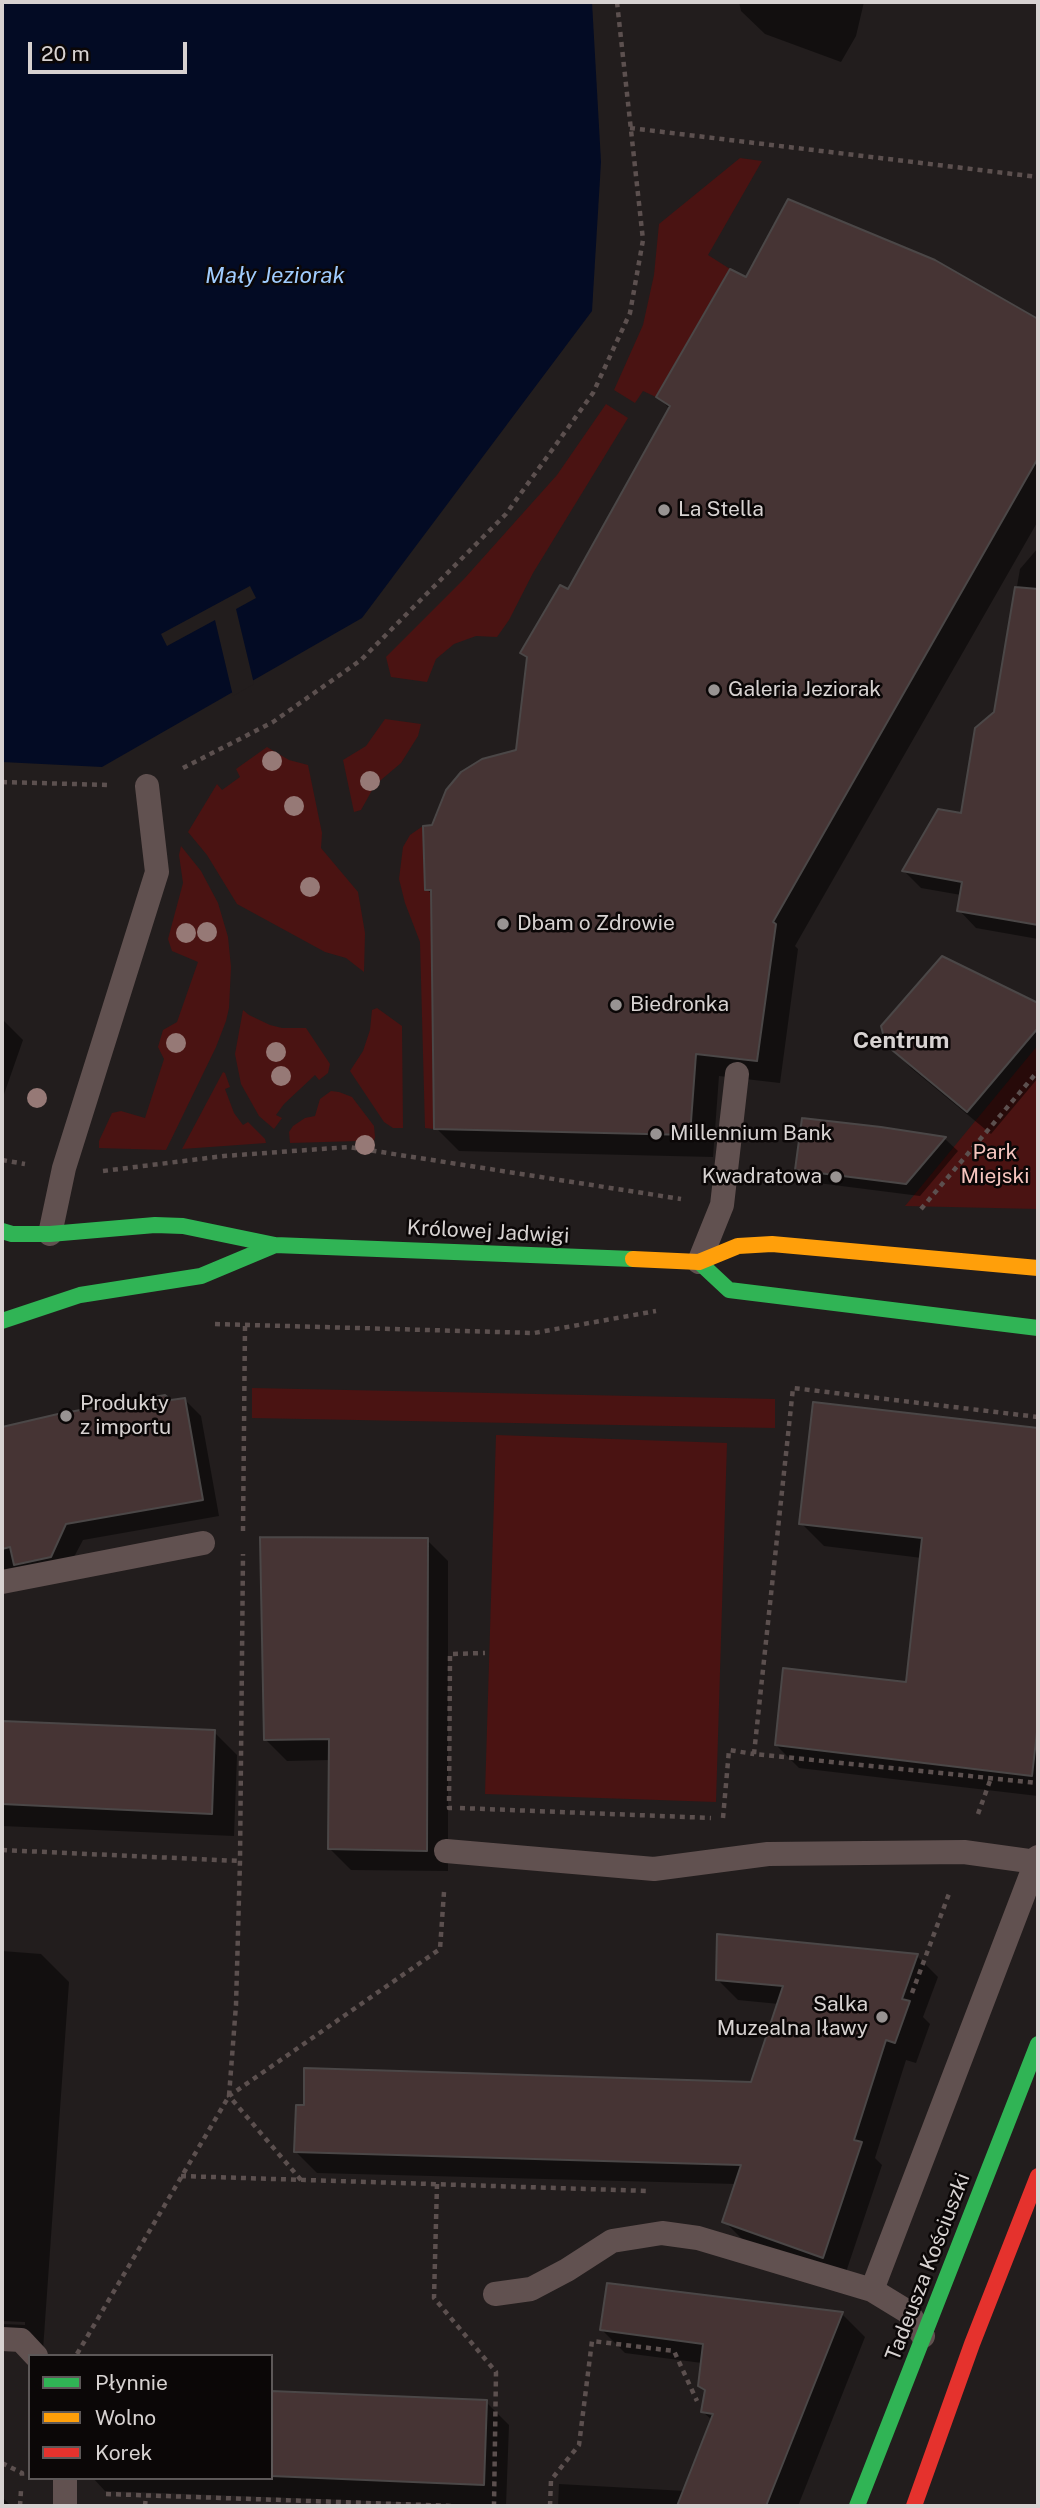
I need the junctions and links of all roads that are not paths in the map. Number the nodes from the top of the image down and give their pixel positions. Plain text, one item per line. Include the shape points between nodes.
1 (147, 786) road end
2 (737, 1074) dead end
3 (2, 1231) edge
4 (50, 1234) junction
5 (275, 1245) junction
6 (699, 1262) junction
7 (1038, 1268) edge
8 (2, 1321) edge
9 (1038, 1328) edge
10 (203, 1544) dead end
11 (2, 1582) edge
12 (446, 1851) dead end
13 (1037, 1860) edge
14 (1038, 2044) edge
15 (1037, 2181) edge
16 (872, 2290) junction
17 (495, 2294) dead end
18 (923, 2336) junction
19 (2, 2339) edge
20 (34, 2354) edge
21 (857, 2506) edge
22 (914, 2506) edge

1 - 4 lane via 157,872 64,1168
2 - 6 lane via 722,1205
3 - 4 street, Królowej Jadwigi
4 - 5 street, Królowej Jadwigi via 183,1226
5 - 6 street, Królowej Jadwigi
5 - 8 street, Królowej Jadwigi via 201,1276 80,1295
6 - 7 street, Królowej Jadwigi via 738,1246 772,1244
6 - 9 street via 729,1290
10 - 11 lane
12 - 13 lane via 654,1869 768,1854 964,1852
13 - 16 lane
14 - 18 street, Tadeusza Kościuszki
15 - 22 street
16 - 17 lane via 698,2238 662,2233 612,2241 531,2289
16 - 18 lane via 908,2312
18 - 21 street, Tadeusza Kościuszki
19 - 20 lane via 21,2340

